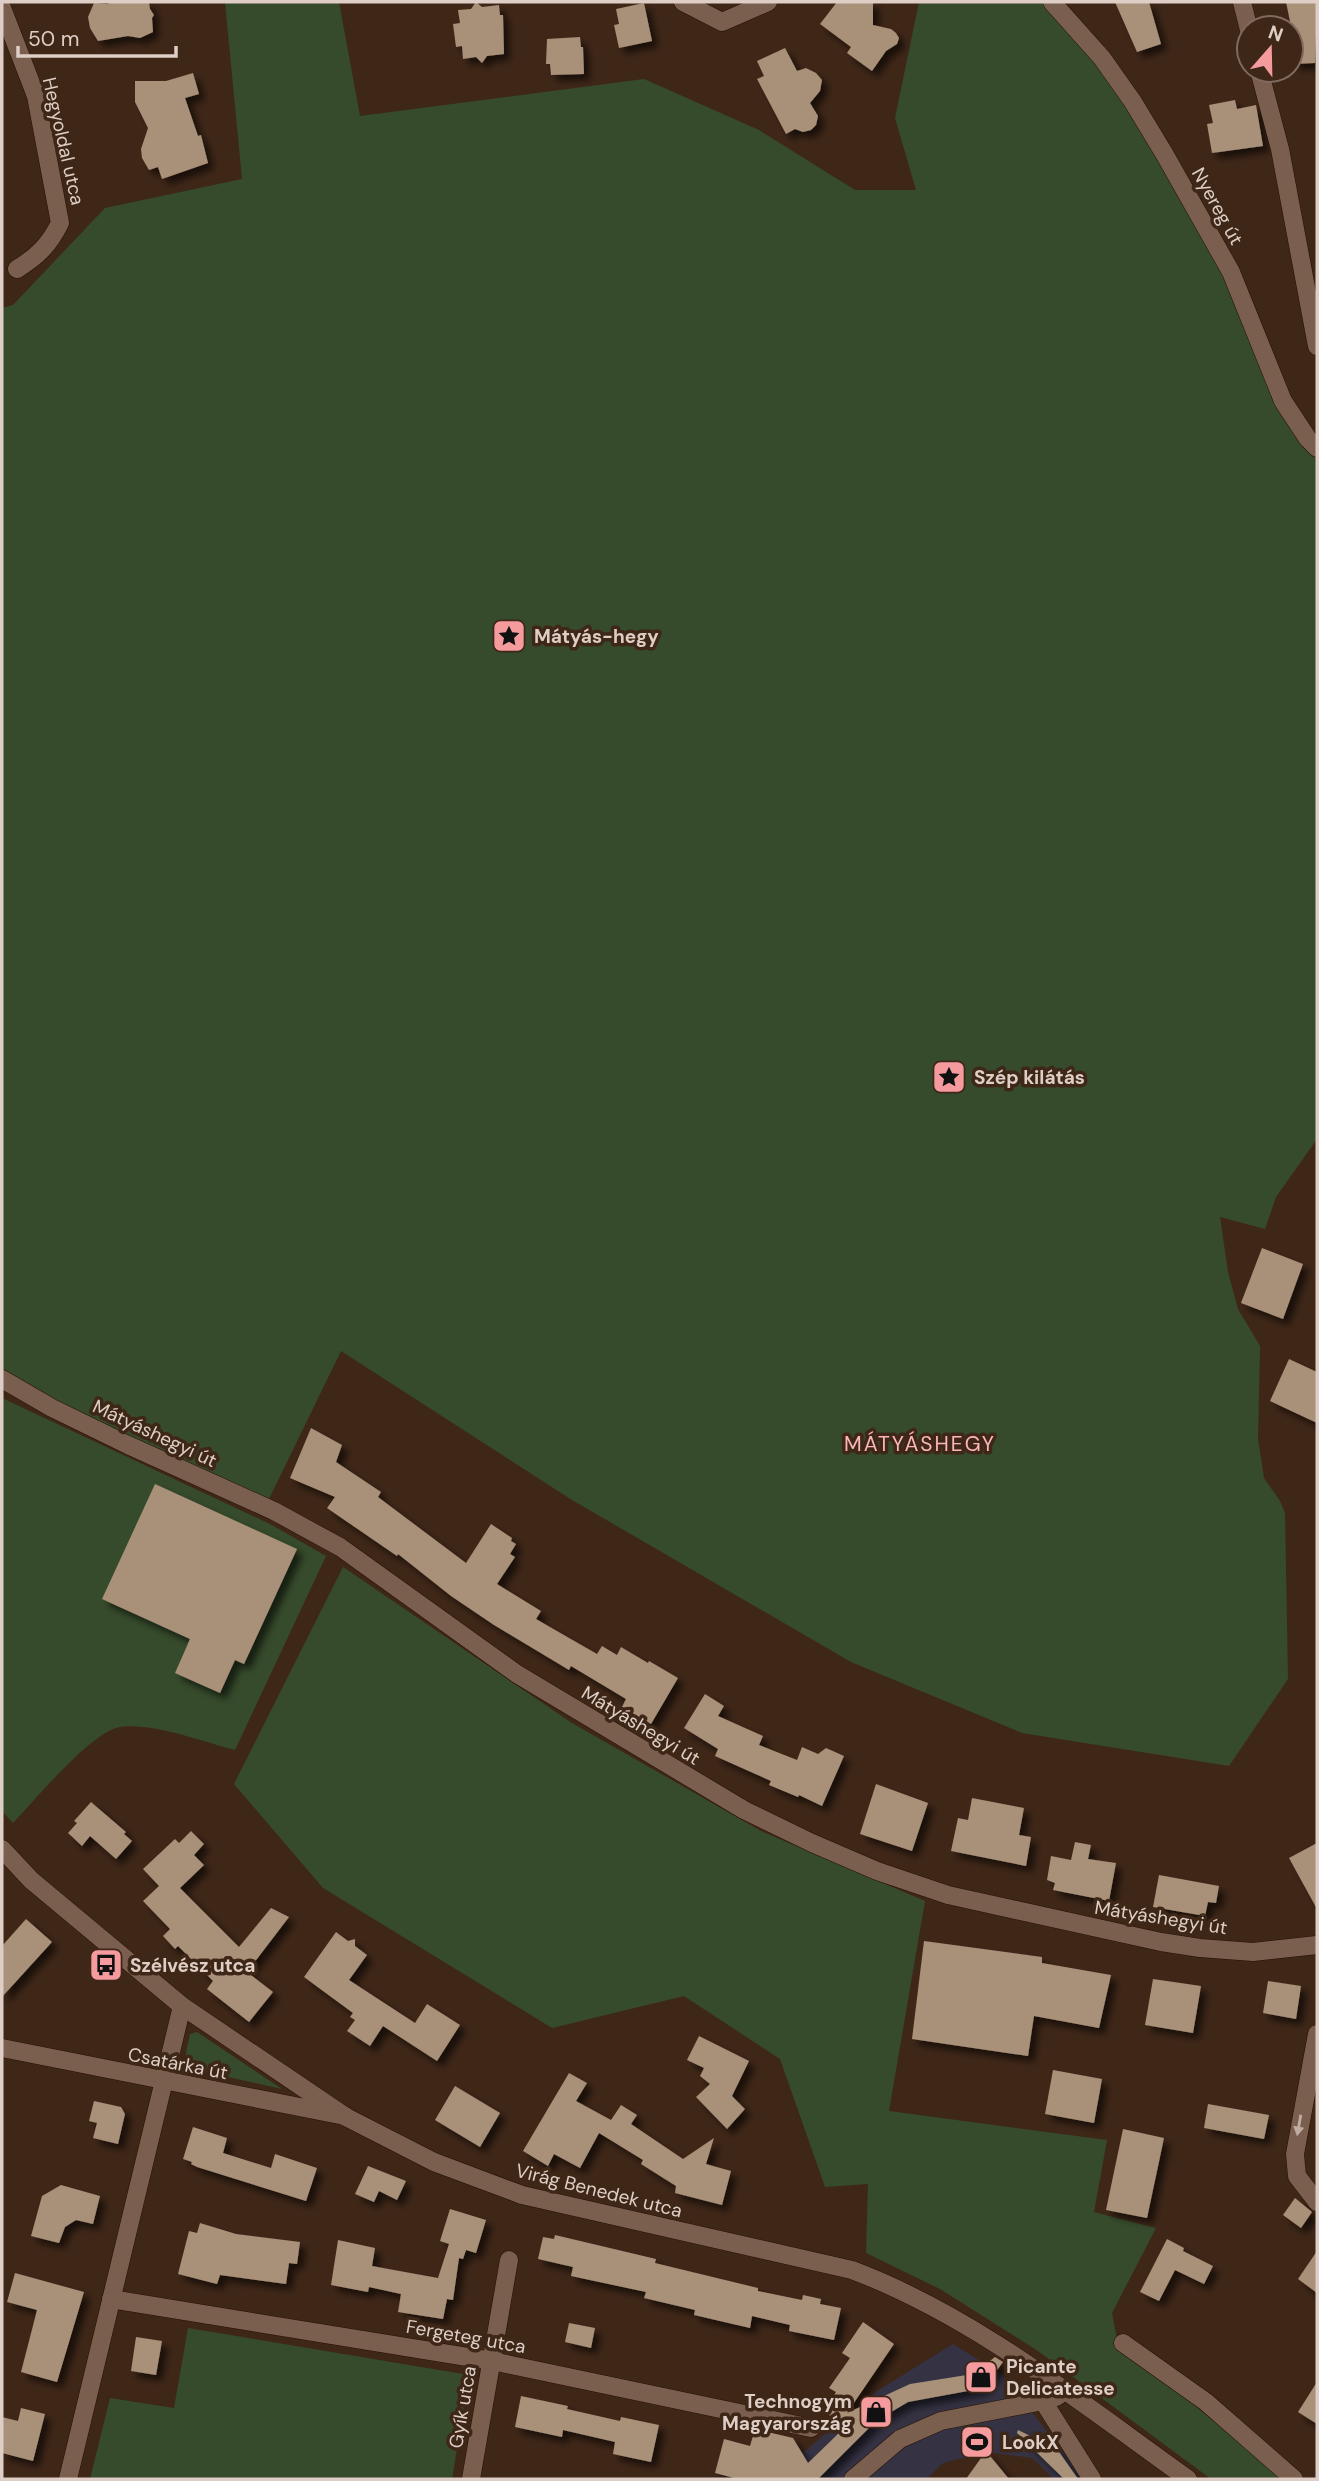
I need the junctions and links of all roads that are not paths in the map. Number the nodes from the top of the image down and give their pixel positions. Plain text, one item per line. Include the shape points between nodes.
1 (683, 2) edge
2 (768, 2) edge
3 (1052, 2) edge
4 (2, 8) edge
5 (1263, 84) edge
6 (17, 269) dead end
7 (1317, 345) edge
8 (1317, 448) edge
9 (2, 1380) edge
10 (2, 1849) edge
11 (1317, 1945) edge
12 (182, 2006) junction
13 (1317, 2034) edge
14 (2, 2048) edge
15 (165, 2082) junction
16 (346, 2117) junction
17 (1317, 2203) edge
18 (509, 2260) dead end
19 (111, 2299) junction
20 (1123, 2343) dead end
21 (492, 2361) junction
22 (1065, 2391) junction
23 (1043, 2401) junction
24 (811, 2428) dead end
25 (68, 2479) edge
26 (471, 2479) edge
27 (853, 2479) edge
28 (1092, 2479) edge
29 (1188, 2479) edge
30 (1294, 2479) edge

1 - 2 street via 722,22
3 - 8 street, Nyereg út via 1102,58 1159,144 1231,272 1283,401
4 - 6 street, Hegyoldal utca via 36,96 60,223 36,258
5 - 7 street via 1280,149
9 - 11 street, Mátyáshegyi út via 340,1547 517,1674 744,1810 823,1848 948,1895 1161,1941 1253,1952
10 - 12 street, Virág Benedek utca via 31,1880
12 - 15 street
12 - 16 street, Virág Benedek utca
13 -> 17 street via 1295,2154 1297,2176
14 - 15 street, Csatárka út
15 - 16 street, Csatárka út
15 - 19 street
16 - 22 street, Virág Benedek utca via 434,2162 522,2195 852,2270 894,2286 934,2306
18 - 21 street, Gyík utca
19 - 21 street, Fergeteg utca
19 - 25 street
20 - 30 street via 1206,2402
21 - 24 street, Fergeteg utca
21 - 26 street, Gyík utca
22 - 23 street
22 - 29 street, Virág Benedek utca
23 - 27 street via 941,2421 900,2439
23 - 28 street

